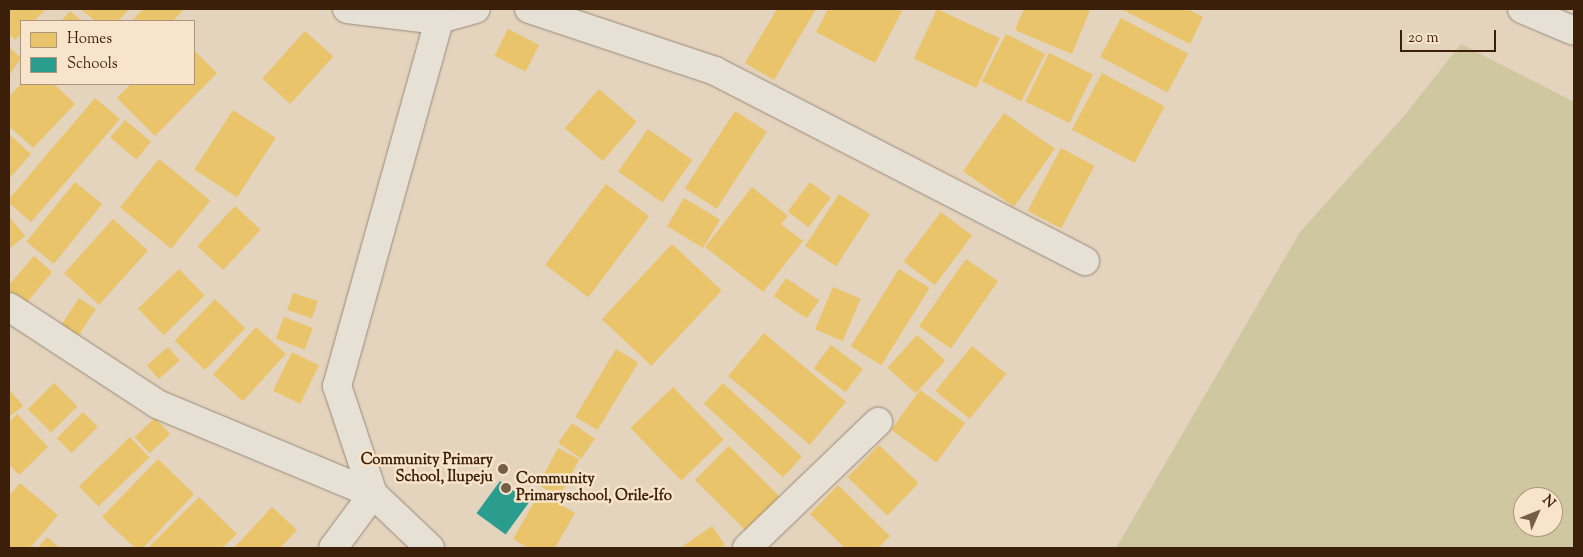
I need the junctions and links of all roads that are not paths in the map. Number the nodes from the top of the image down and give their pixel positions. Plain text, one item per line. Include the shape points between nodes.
1 (347, 9) edge
2 (476, 9) edge
3 (529, 9) edge
4 (1522, 9) edge
5 (439, 14) edge
6 (1574, 31) edge
7 (1085, 261) dead end
8 (9, 308) edge
9 (878, 422) dead end
10 (373, 494) junction
11 (333, 548) edge
12 (430, 548) edge
13 (747, 548) edge

1 - 5 street
2 - 5 street
3 - 7 street via 715,71
4 - 6 street
5 - 10 street via 337,386
8 - 10 street via 157,404
9 - 13 street
10 - 11 street
10 - 12 street

